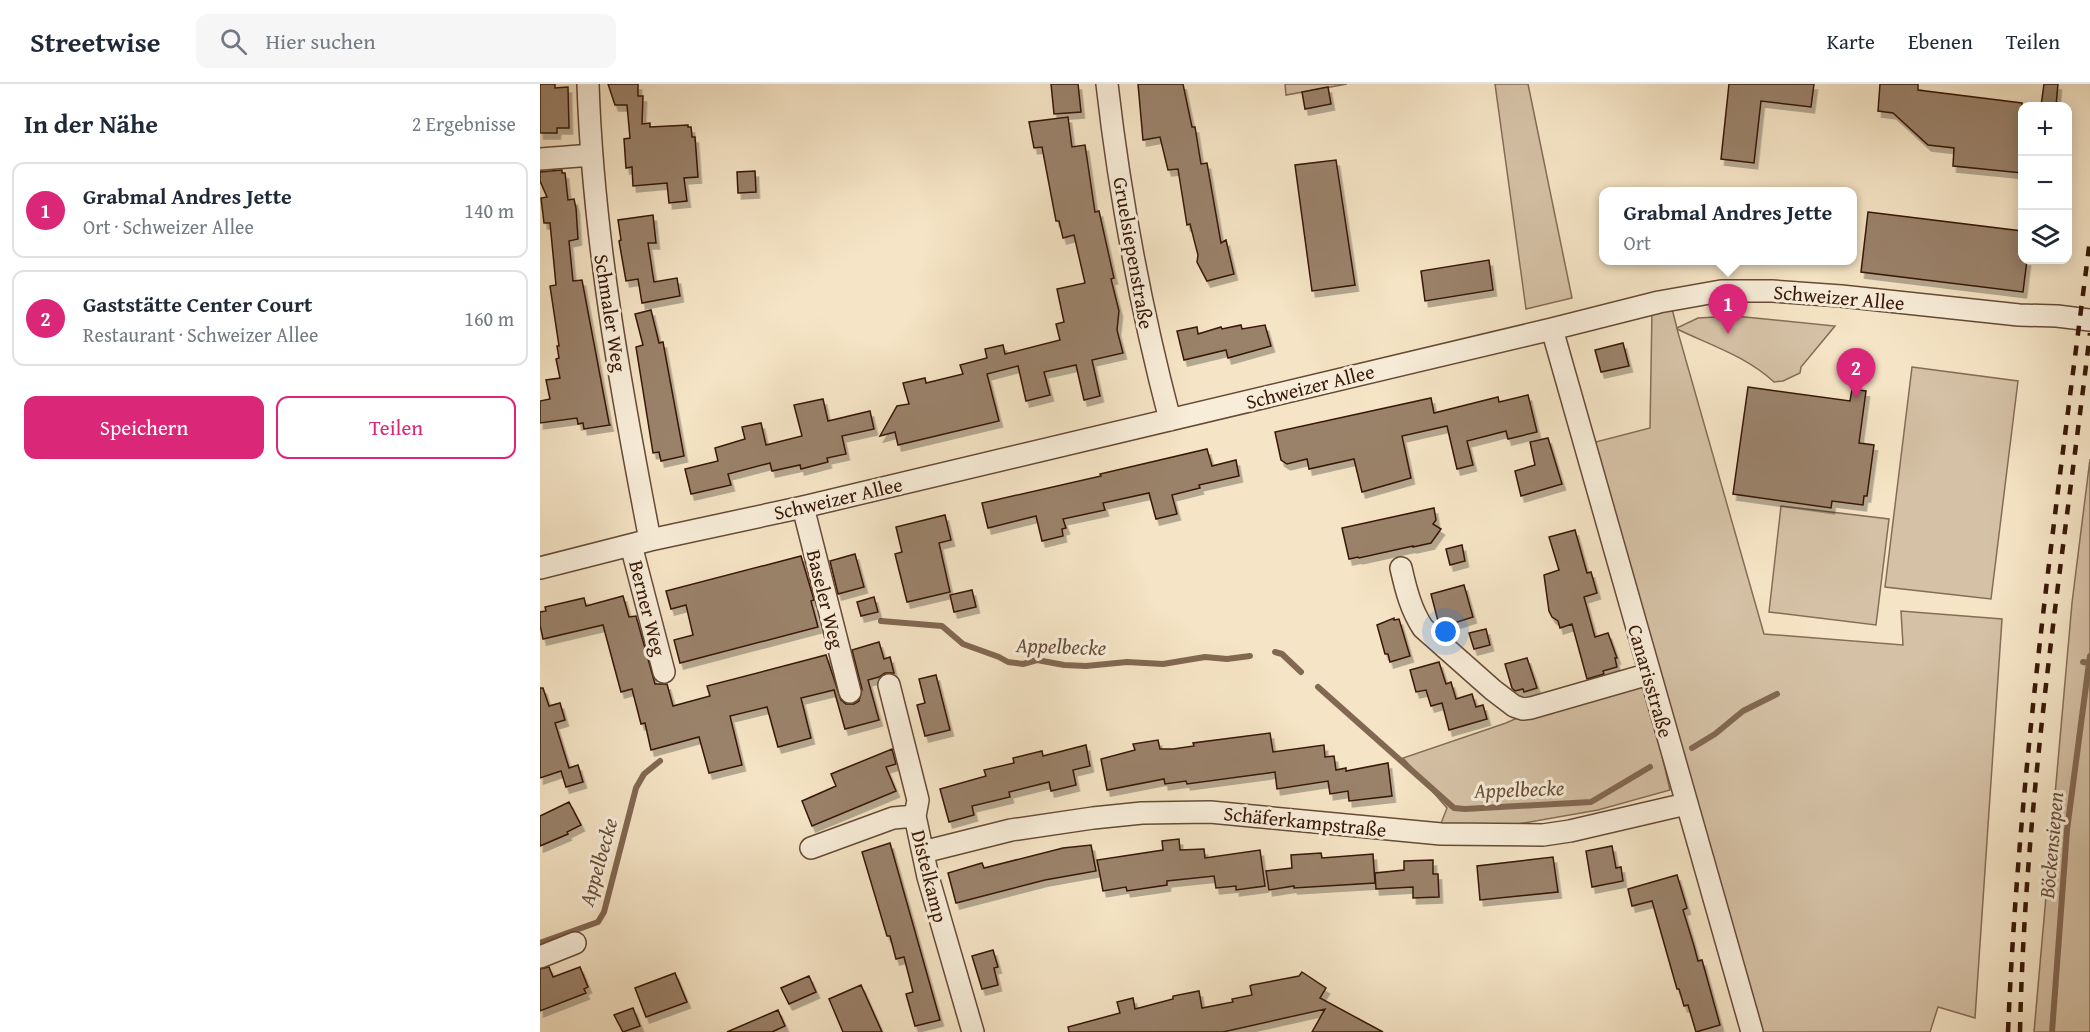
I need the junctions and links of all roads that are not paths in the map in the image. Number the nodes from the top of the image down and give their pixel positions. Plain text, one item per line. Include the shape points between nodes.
1 (588, 84) edge
2 (1107, 84) edge
3 (592, 155) junction
4 (540, 159) edge
5 (2090, 320) edge
6 (1552, 329) junction
7 (1170, 420) junction
8 (803, 507) junction
9 (641, 543) junction
10 (540, 568) edge
11 (1401, 568) dead end
12 (664, 672) dead end
13 (1649, 674) junction
14 (889, 685) dead end
15 (850, 692) dead end
16 (1686, 804) junction
17 (915, 816) junction
18 (811, 849) dead end
19 (923, 852) junction
20 (575, 944) dead end
21 (540, 957) edge
22 (973, 1032) edge
23 (1752, 1032) edge

1 - 3 street, Schmaler Weg
2 - 7 street, Gruelsiepenstraße via 1135,269
3 - 4 street
3 - 9 street, Schmaler Weg
5 - 6 street, Schweizer Allee via 1841,296 1721,291
6 - 7 street, Schweizer Allee
6 - 13 street, Canarisstraße
7 - 8 street, Schweizer Allee
8 - 9 street, Schweizer Allee
8 - 15 street, Baseler Weg
9 - 10 street, Schweizer Allee
9 - 12 street, Berner Weg
11 - 13 street via 1408,598 1423,628 1493,690 1523,709
13 - 16 street, Canarisstraße
14 - 17 street, Distelkamp via 918,800
16 - 19 street, Schäferkampstraße via 1544,835 1441,834 1210,812 1142,813 1011,830
16 - 23 street, Canarisstraße
17 - 18 street via 893,818
17 - 19 street, Distelkamp
19 - 22 street, Distelkamp
20 - 21 street

